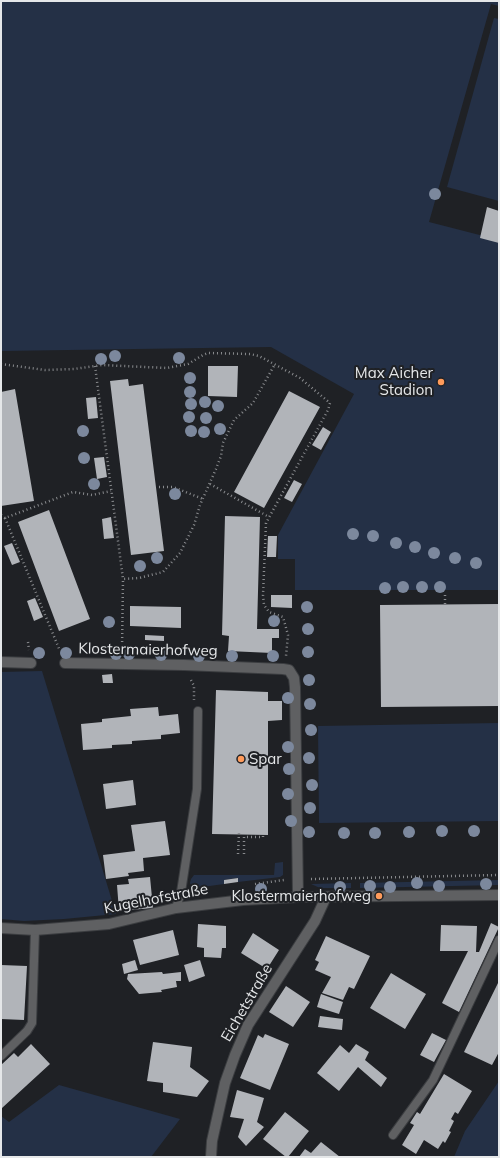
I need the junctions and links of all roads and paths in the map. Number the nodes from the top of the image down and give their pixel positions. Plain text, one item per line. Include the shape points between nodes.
1 (1, 364) edge
2 (275, 364) junction
3 (95, 366) junction
4 (210, 484) junction
5 (159, 487) dead end
6 (111, 491) junction
7 (203, 499) junction
8 (1, 515) edge
9 (269, 517) junction
10 (5, 518) junction
11 (122, 580) junction
12 (445, 595) dead end
13 (445, 605) dead end
14 (1, 662) edge
15 (30, 663) dead end
16 (65, 663) joint
17 (122, 664) junction
18 (184, 665) junction
19 (283, 669) junction
20 (198, 711) joint
21 (239, 833) dead end
22 (263, 835) dead end
23 (238, 854) dead end
24 (244, 854) dead end
25 (286, 873) dead end
26 (499, 875) edge
27 (298, 879) junction
28 (249, 884) dead end
29 (499, 895) edge
30 (298, 897) junction
31 (326, 897) junction
32 (176, 908) junction
33 (1, 928) edge
34 (35, 930) junction
35 (499, 940) edge
36 (1, 1056) edge
37 (392, 1135) dead end
38 (211, 1157) edge

1 - 3 path via 45,370
2 - 3 path via 250,354 208,353 188,364 167,368
2 - 4 path via 253,403 234,420 223,443 221,456
2 - 9 path via 300,378 330,403
3 - 6 path
4 - 7 path
4 - 9 path
5 - 7 path via 173,487
6 - 10 path via 92,495 74,492
6 - 11 path
7 - 11 path via 186,543 172,564 163,572
8 - 10 path
9 - 19 path via 266,523 263,595 264,605 269,612 283,617 288,634 288,650
10 - 16 path
11 - 17 path
12 - 13 path
14 - 15 street
16 - 17 street, Klostermaierhofweg
17 - 18 street, Klostermaierhofweg
18 - 19 street, Klostermaierhofweg
18 - 20 path via 194,686 194,710
19 - 27 street via 289,670 294,678 295,687
20 - 32 lane via 197,789 181,892
21 - 23 path
22 - 24 path via 244,837
25 - 28 path via 285,880
26 - 27 path
27 - 30 street
29 - 31 street, Kugelhofstraße
30 - 31 street, Kugelhofstraße
30 - 32 street, Kugelhofstraße
31 - 38 street, Eichetstraße via 315,921 248,1025 225,1084 212,1141
32 - 34 street, Kugelhofstraße via 109,924
33 - 34 street, Kugelhofstraße
34 - 36 lane via 32,1023
35 - 37 lane via 433,1080

